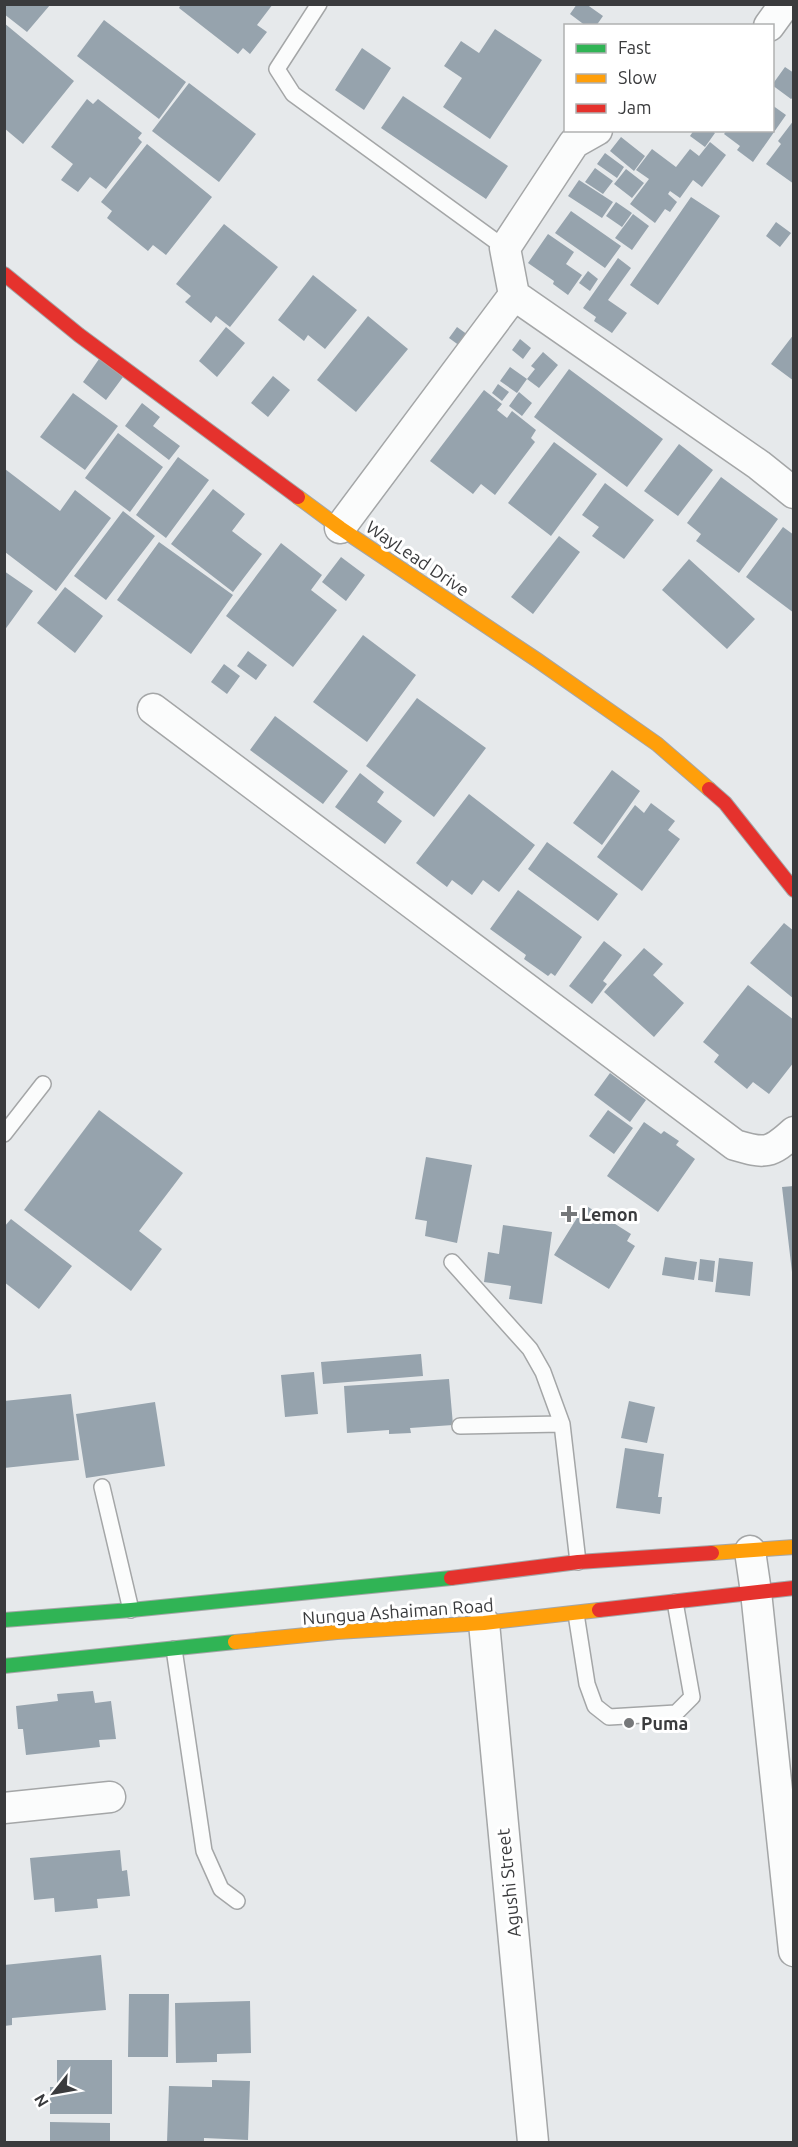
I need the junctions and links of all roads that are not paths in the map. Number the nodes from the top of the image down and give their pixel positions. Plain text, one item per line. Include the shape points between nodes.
1 (319, 4) edge
2 (785, 4) edge
3 (771, 24) edge
4 (593, 132) edge
5 (505, 248) junction
6 (4, 274) edge
7 (514, 295) junction
8 (794, 493) edge
9 (340, 528) junction
10 (153, 709) dead end
11 (794, 890) edge
12 (43, 1084) dead end
13 (794, 1132) edge
14 (4, 1134) edge
15 (452, 1262) dead end
16 (562, 1424) junction
17 (460, 1426) dead end
18 (102, 1487) dead end
19 (794, 1547) edge
20 (750, 1551) junction
21 (578, 1562) junction
22 (794, 1588) edge
23 (756, 1592) junction
24 (675, 1602) junction
25 (131, 1610) junction
26 (576, 1614) junction
27 (4, 1620) edge
28 (484, 1623) junction
29 (174, 1649) junction
30 (4, 1666) edge
31 (110, 1797) dead end
32 (4, 1808) edge
33 (237, 1901) dead end
34 (794, 1951) edge
35 (533, 2142) edge

1 - 5 lane via 277,69 292,94
2 - 3 street
4 - 5 street via 574,143
5 - 7 street
6 - 9 main road, WayLead Drive via 79,335
7 - 8 street
7 - 9 street
9 - 11 main road, WayLead Drive via 657,744 725,803
10 - 13 street via 735,1145 758,1152 778,1146
12 - 14 lane
15 - 16 lane via 530,1349
16 - 17 lane
16 - 21 lane
18 - 25 lane
19 - 20 main road, Nungua Ashaiman Road
20 - 21 main road, Nungua Ashaiman Road
20 - 23 street
21 - 25 main road, Nungua Ashaiman Road
22 - 23 main road, Nungua Ashaiman Road
23 - 24 main road, Nungua Ashaiman Road
23 - 34 street
24 - 26 main road, Nungua Ashaiman Road
24 - 26 lane via 692,1696 676,1713 609,1717 595,1706 587,1684
25 - 27 main road, Nungua Ashaiman Road
26 - 28 main road, Nungua Ashaiman Road
28 - 29 main road, Nungua Ashaiman Road via 337,1632
28 - 35 street, Agushi Street
29 - 30 main road, Nungua Ashaiman Road
29 - 33 lane via 204,1851 221,1889
31 - 32 street

